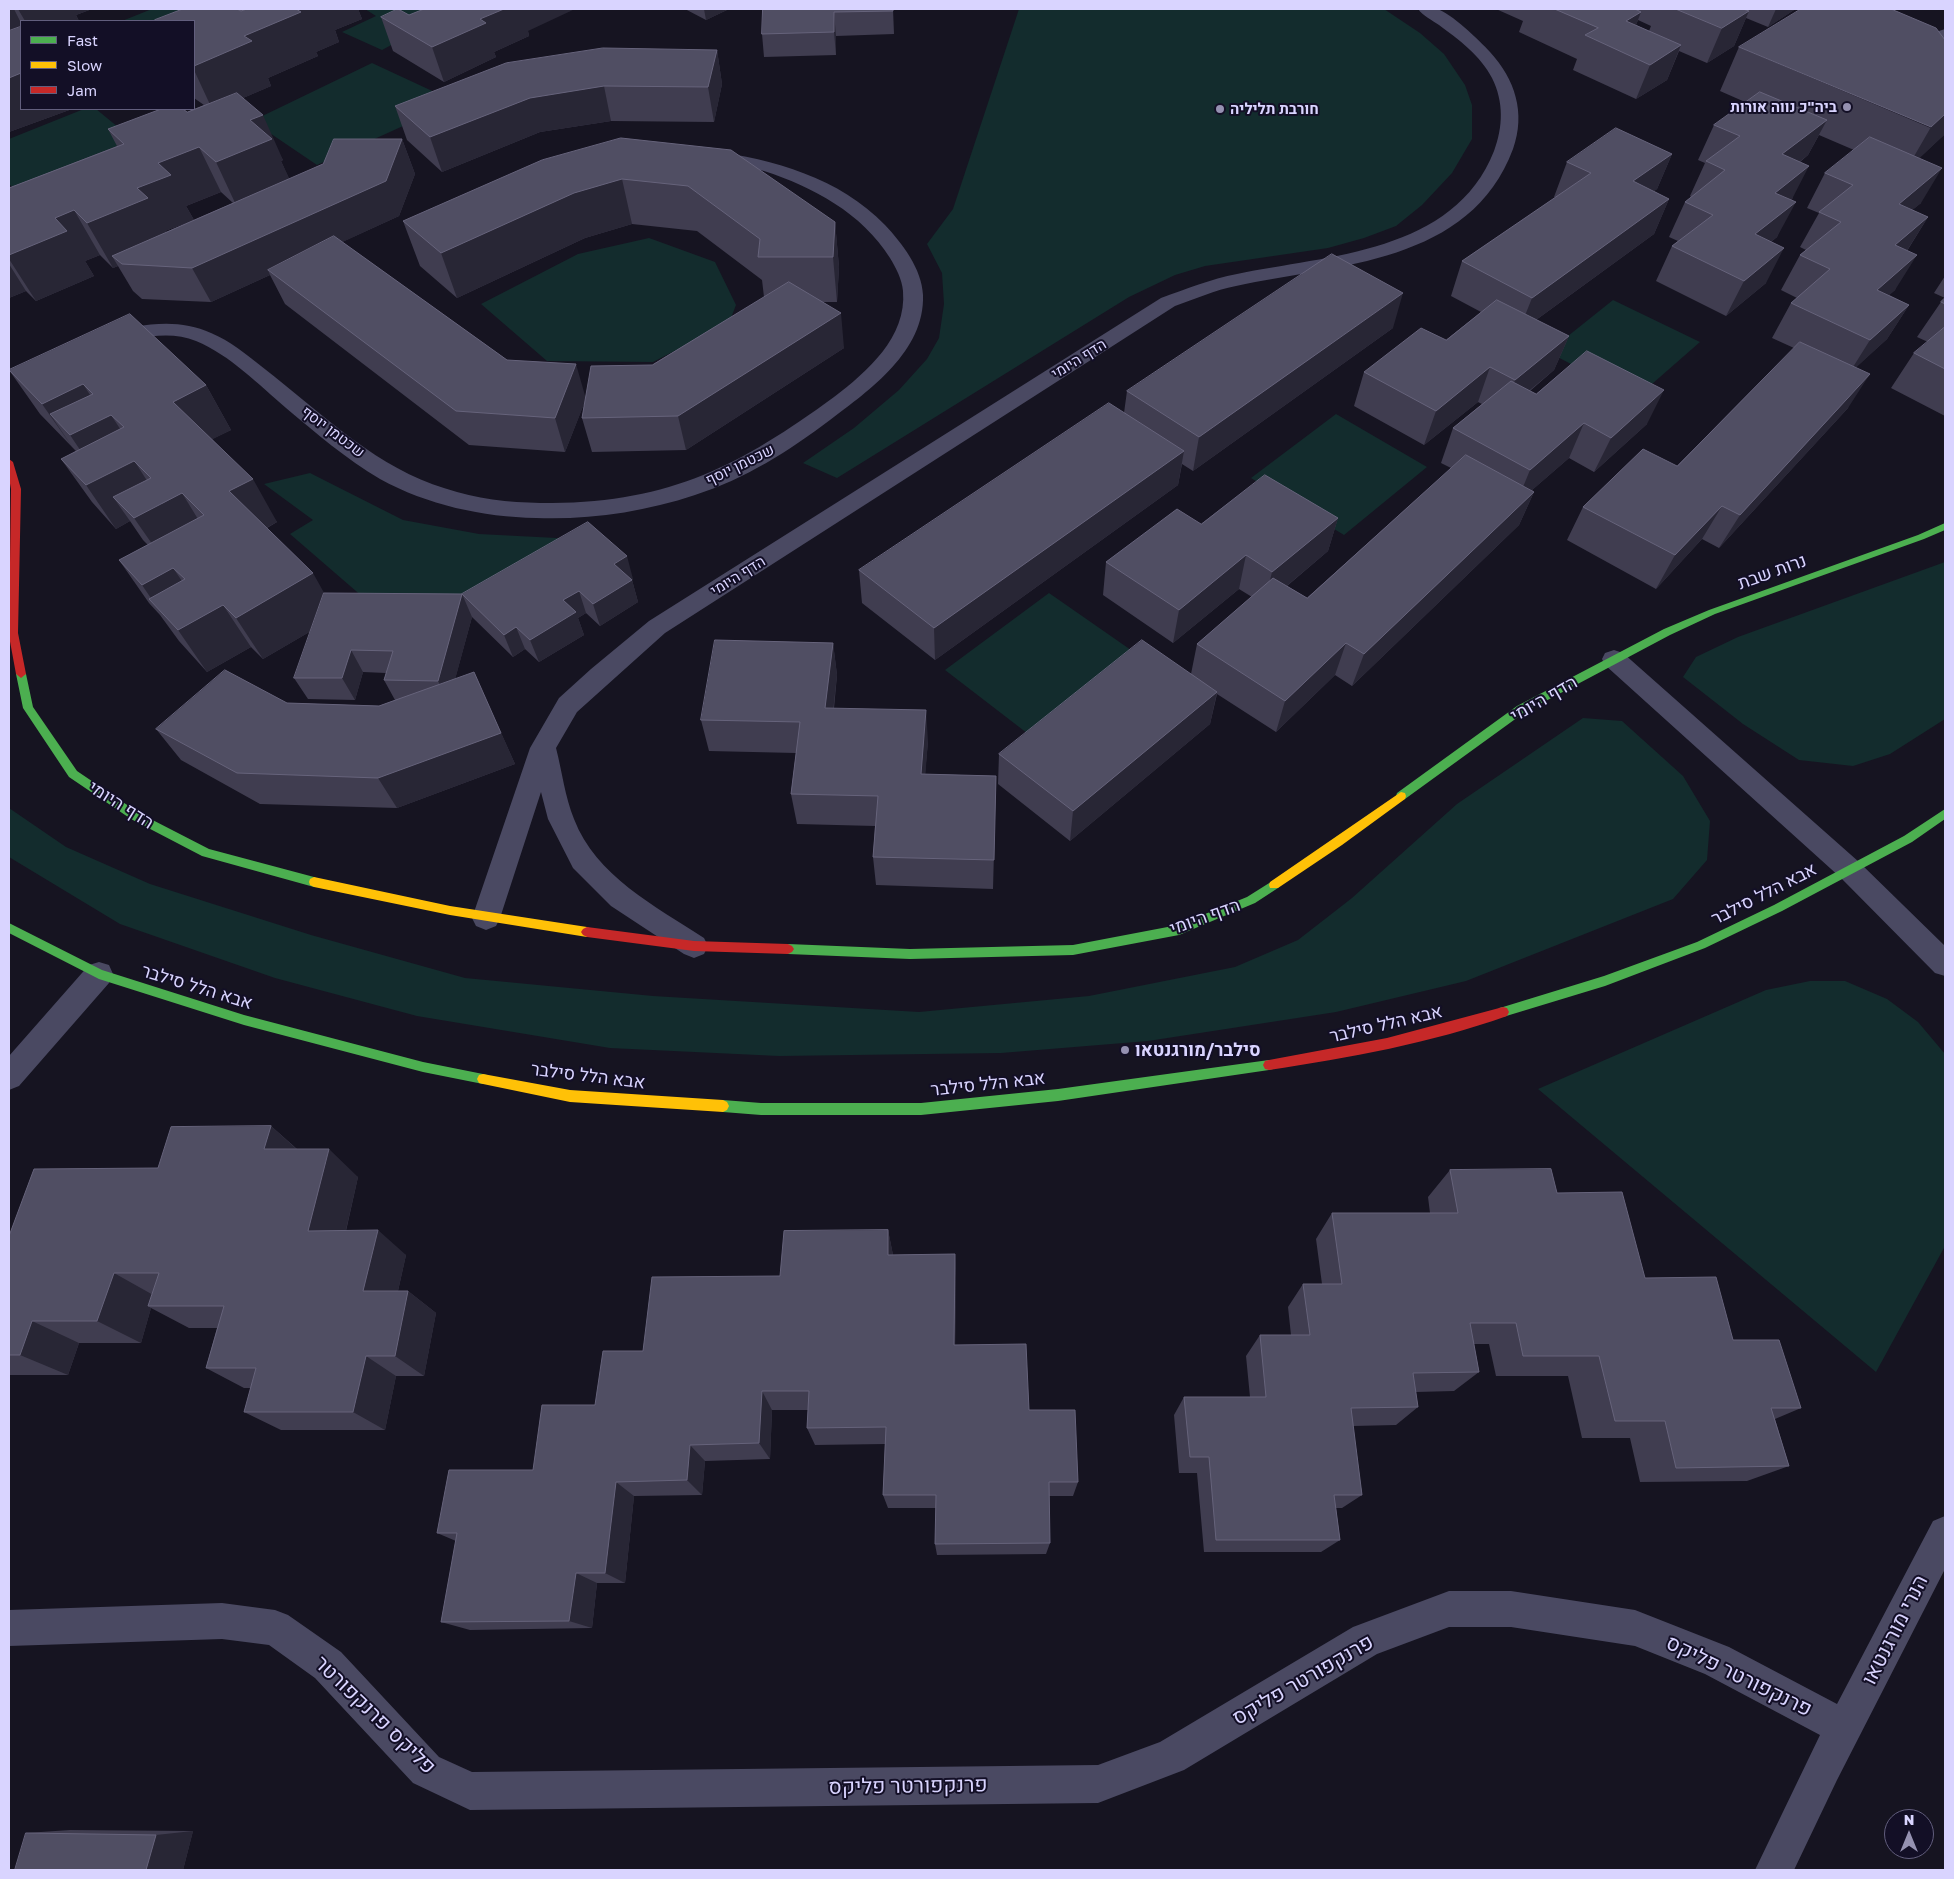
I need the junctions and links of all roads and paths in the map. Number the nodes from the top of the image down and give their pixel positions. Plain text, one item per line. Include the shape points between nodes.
1 (1426, 9) edge
2 (1945, 34) edge
3 (1945, 77) edge
4 (689, 156) edge
5 (97, 343) edge
6 (9, 462) edge
7 (1945, 526) edge
8 (1614, 659) junction
9 (543, 748) junction
10 (1945, 813) edge
11 (1850, 870) junction
12 (486, 918) junction
13 (9, 928) edge
14 (694, 946) junction
15 (1945, 964) edge
16 (98, 974) junction
17 (9, 1077) edge
18 (1945, 1533) edge
19 (9, 1628) edge
20 (1845, 1728) junction
21 (805, 1787) joint
22 (1774, 1870) edge

1 - 9 street, הדף היומי via 1472,42 1489,61 1502,80 1512,109 1504,148 1491,176 1477,198 1459,215 1436,230 1405,243 1233,281 1168,302 657,627 568,705
2 - 3 street via 1922,51
4 - 5 street, שכטמן יוסף via 715,156 762,164 820,187 864,213 896,249 913,283 911,319 898,348 867,382 780,446 726,475 682,492 629,504 566,511 501,508 442,496 392,475 353,449 216,341 183,330 155,330
6 - 12 street, הדף היומי via 16,489 13,633 28,708 73,774 135,816 206,853 346,890
7 - 8 street, נרות שבת via 1712,612
8 - 11 street
8 - 14 street, הדף היומי via 1521,710 1338,842 1251,900 1179,930 1073,950 910,954
9 - 12 street, הדף היומי
9 - 14 street via 561,819 582,860 621,898
10 - 11 street, אבא הלל סילבר via 1908,839
11 - 15 street
11 - 16 street, אבא הלל סילבר via 1702,945 1605,981 1458,1026 1330,1056 1058,1095 921,1109 761,1109 570,1096 422,1067 244,1020
12 - 14 street, הדף היומי
13 - 16 street, אבא הלל סילבר
16 - 17 street
18 - 20 street, הנרי מורגנטאו
19 - 21 street, פליקס פרנקפורטר via 222,1621 275,1628 328,1665 426,1770 470,1791
20 - 21 street, פרנקפורטר פליקס via 1716,1660 1635,1628 1511,1609 1449,1609 1366,1640 1171,1757 1098,1784
20 - 22 street, הנרי מורגנטאו

